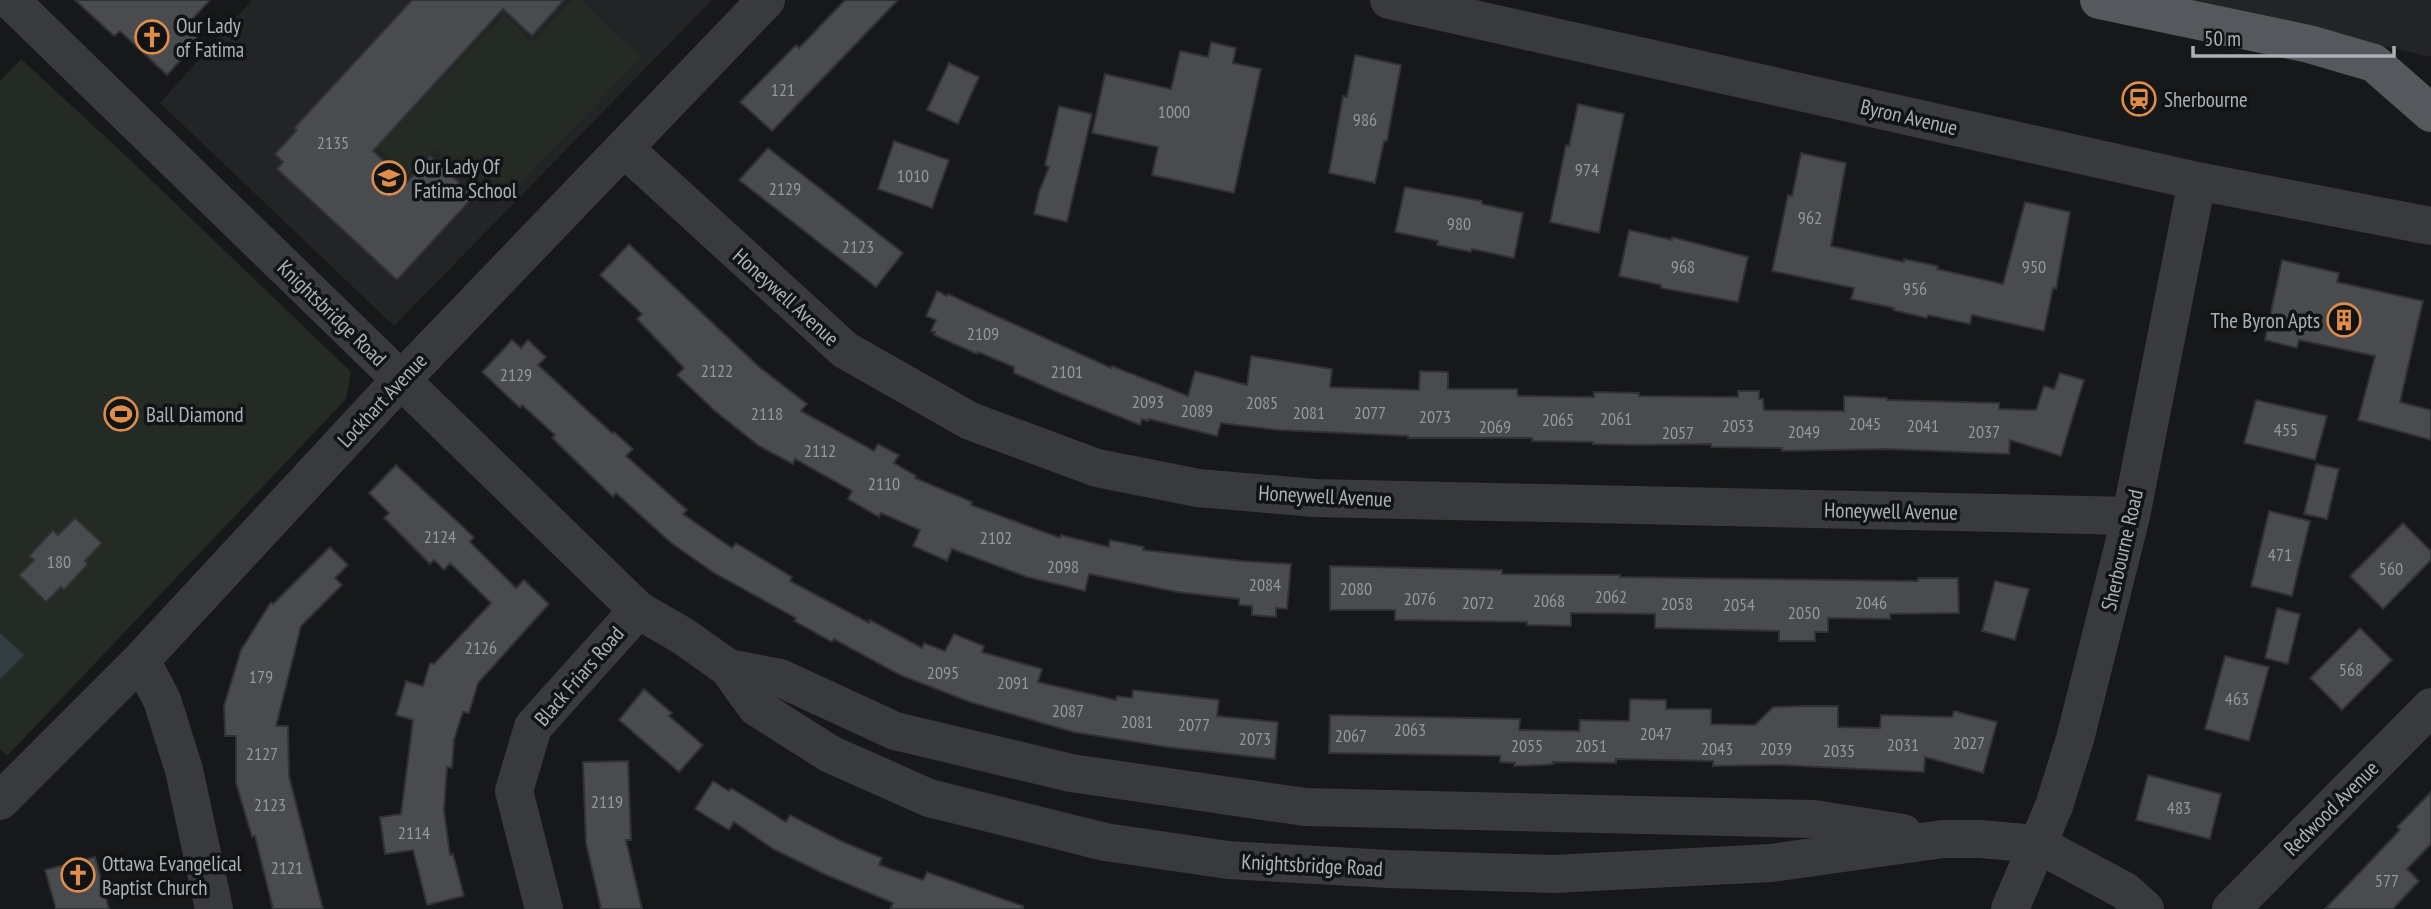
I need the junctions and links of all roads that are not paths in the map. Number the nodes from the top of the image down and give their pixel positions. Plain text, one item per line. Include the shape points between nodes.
1 (10, 0) edge
2 (765, 0) edge
3 (1389, 0) edge
4 (2103, 0) edge
5 (2431, 113) edge
6 (625, 149) junction
7 (2197, 181) junction
8 (2431, 226) edge
9 (401, 380) junction
10 (2132, 516) junction
11 (638, 610) junction
12 (141, 660) junction
13 (728, 668) junction
14 (2431, 707) edge
15 (0, 801) edge
16 (1943, 839) junction
17 (2037, 844) junction
18 (214, 909) edge
19 (544, 909) edge
20 (2010, 909) edge
21 (2145, 909) edge
22 (2231, 909) edge

1 - 9 street, Knightsbridge Road
2 - 6 street, Lockhart Avenue
3 - 7 street, Byron Avenue
4 - 5 main road via 2309,44 2374,63
6 - 9 street, Lockhart Avenue
6 - 10 street, Honeywell Avenue via 845,351 970,421 1097,468 1198,488 1315,498
7 - 8 street, Byron Avenue
7 - 10 street, Sherbourne Road
9 - 11 street, Knightsbridge Road
9 - 12 street, Lockhart Avenue
10 - 17 street, Sherbourne Road via 2075,739
11 - 13 street, Knightsbridge Road
11 - 19 street, Black Friars Road via 533,727 513,791
12 - 15 street, Lockhart Avenue
12 - 18 street via 162,700 184,770
13 - 16 street, Knightsbridge Road via 780,678 895,731 1071,773 1291,805 1814,819
13 - 16 street, Knightsbridge Road via 756,707 831,754 929,798 1105,842 1228,860 1553,874 1771,863
14 - 22 street, Redwood Avenue
16 - 17 street, Knightsbridge Road
17 - 20 street, Sherbourne Road
17 - 21 street via 2125,891

